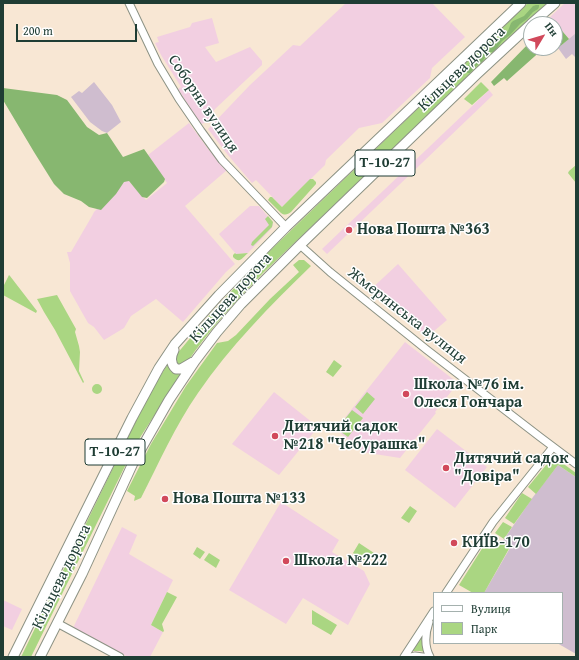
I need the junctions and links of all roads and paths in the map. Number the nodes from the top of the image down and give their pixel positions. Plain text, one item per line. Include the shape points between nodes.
1 (130, 3) edge
2 (521, 3) edge
3 (555, 3) edge
4 (540, 16) edge
5 (523, 32) edge
6 (286, 227) junction
7 (300, 245) junction
8 (176, 344) junction
9 (195, 361) junction
10 (553, 447) junction
11 (576, 464) edge
12 (447, 592) edge
13 (432, 614) edge
14 (58, 623) junction
15 (13, 657) edge
16 (40, 657) edge
17 (120, 657) edge
18 (404, 657) edge
19 (411, 657) edge
20 (423, 657) edge
21 (430, 657) edge

1 - 6 main road, Соборна вулиця via 154,56 201,131 222,160
2 - 6 highway, Т-10-27
3 - 4 highway, Кільцева дорога / Т-10-27
5 - 7 highway, Кільцева дорога / Т-10-27
6 - 8 highway, Т-10-27 via 219,295
7 - 9 highway, Кільцева дорога / Т-10-27 via 241,304
7 - 10 main road, Жмеринська вулиця via 421,346
8 - 9 highway via 172,357 174,367 181,369
8 - 15 highway, Т-10-27 via 132,418
9 - 14 highway, Кільцева дорога / Т-10-27 via 133,462
10 - 11 main road, Жмеринська вулиця
10 - 12 main road via 493,522
13 - 18 main road
13 - 21 main road via 426,641
14 - 16 highway, Кільцева дорога / Т-10-27
14 - 17 main road
19 - 20 main road

